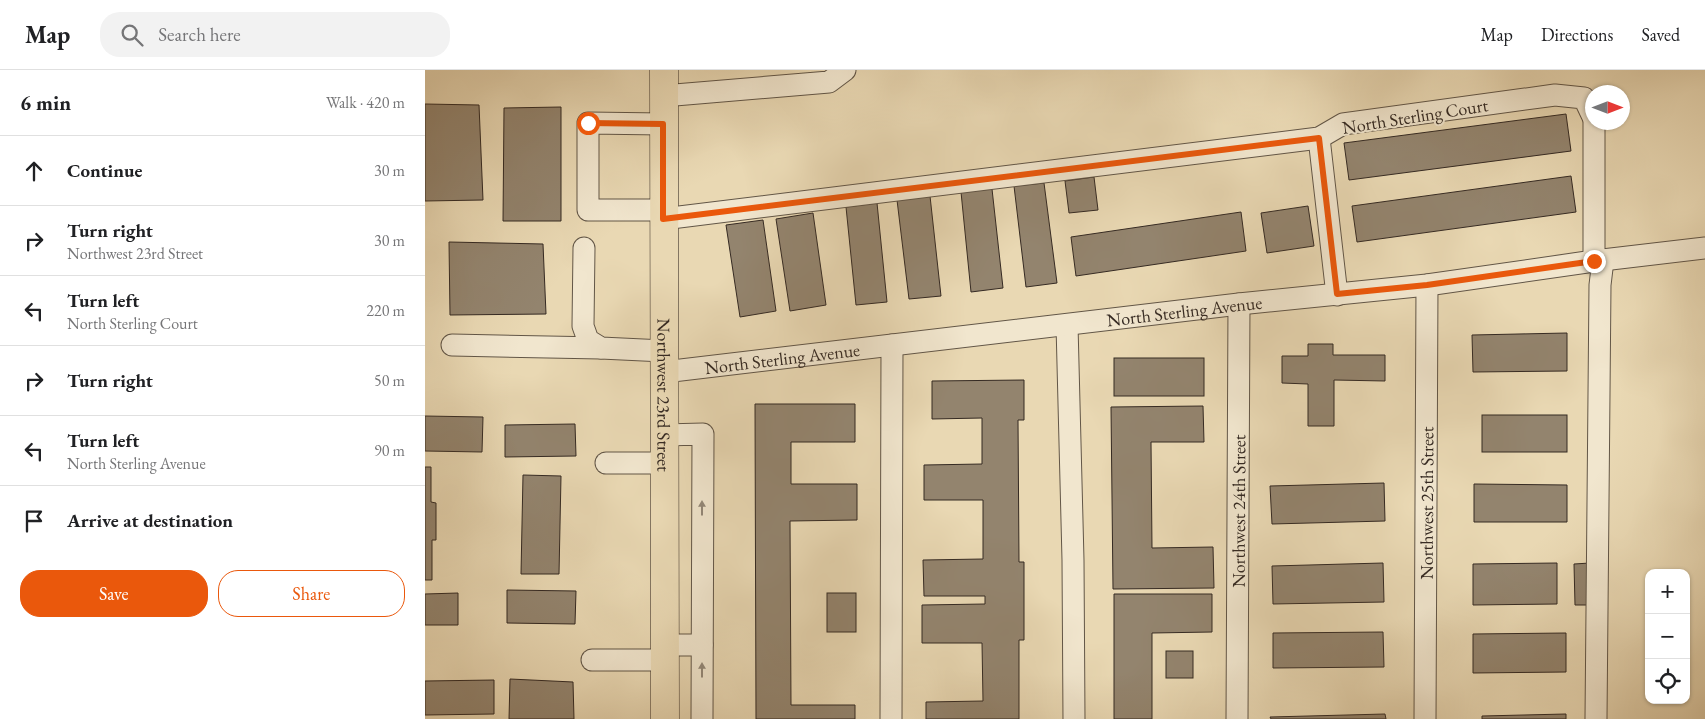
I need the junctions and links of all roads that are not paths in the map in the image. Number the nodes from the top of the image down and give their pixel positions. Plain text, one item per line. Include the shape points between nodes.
1 (845, 70) edge
2 (664, 83) edge
3 (1585, 100) edge
4 (663, 124) junction
5 (1594, 130) edge
6 (1319, 138) junction
7 (663, 215) junction
8 (584, 248) dead end
9 (1705, 248) edge
10 (1598, 260) junction
11 (1427, 285) junction
12 (1337, 294) junction
13 (1239, 304) junction
14 (1067, 324) junction
15 (452, 345) dead end
16 (892, 345) junction
17 (601, 348) junction
18 (664, 361) junction
19 (664, 435) junction
20 (606, 463) dead end
21 (664, 463) junction
22 (702, 645) junction
23 (664, 652) junction
24 (592, 660) dead end
25 (665, 719) edge
26 (702, 719) edge
27 (891, 719) edge
28 (1074, 719) edge
29 (1237, 719) edge
30 (1425, 719) edge
31 (1596, 719) edge

1 - 2 street via 829,82
2 - 4 main road, Northwest 23rd Street
3 - 6 street, North Sterling Court via 1555,95 1343,124
4 - 7 main road, Northwest 23rd Street
4 - 7 street, North Sterling Court via 588,123 588,210
5 - 10 street
6 - 7 street, North Sterling Court
6 - 12 street
7 - 18 main road, Northwest 23rd Street
8 - 17 street via 583,326 588,340
9 - 10 street, North Sterling Avenue
10 - 11 street, North Sterling Avenue
10 - 31 street
11 - 12 street, North Sterling Avenue
11 - 30 street, Northwest 25th Street
12 - 13 street, North Sterling Avenue
13 - 14 street, North Sterling Avenue
13 - 29 street, Northwest 24th Street
14 - 16 street, North Sterling Avenue
14 - 28 street
15 - 17 street, North Sterling Avenue
16 - 18 street, North Sterling Avenue
16 - 27 street
17 - 18 street, North Sterling Avenue
18 - 19 main road, Northwest 23rd Street
19 - 21 main road, Northwest 23rd Street
22 -> 19 street via 703,434
20 - 21 street
21 - 23 main road, Northwest 23rd Street
22 - 23 street
26 -> 22 street
23 - 24 street
23 - 25 main road, Northwest 23rd Street

